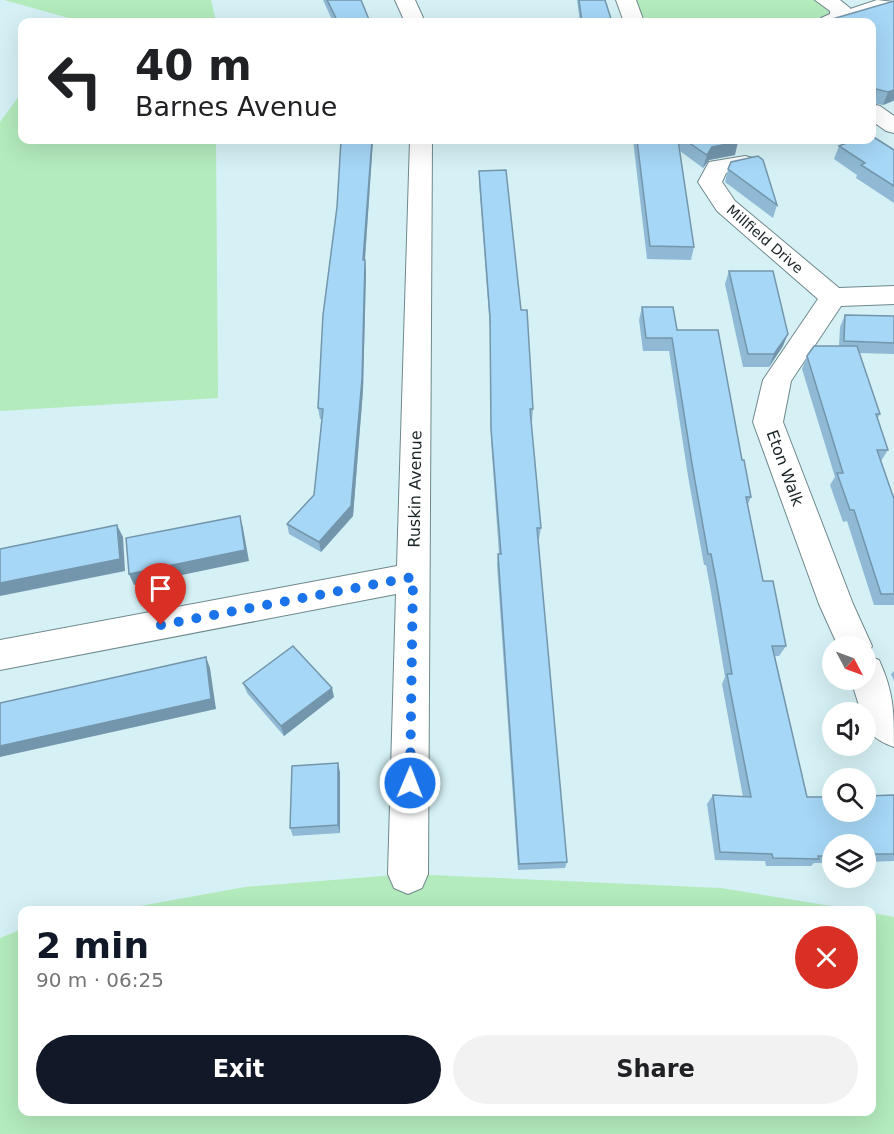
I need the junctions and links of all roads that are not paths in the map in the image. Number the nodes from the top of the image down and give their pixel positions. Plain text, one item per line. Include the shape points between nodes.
1 (405, 0) edge
2 (626, 0) edge
3 (825, 0) edge
4 (889, 0) edge
5 (413, 18) edge
6 (633, 18) edge
7 (835, 18) edge
8 (840, 18) edge
9 (876, 114) edge
10 (894, 126) edge
11 (421, 144) edge
12 (745, 163) edge
13 (894, 295) edge
14 (832, 297) junction
15 (413, 577) junction
16 (850, 636) edge
17 (0, 655) edge
18 (872, 690) edge
19 (894, 730) edge
20 (408, 874) dead end

1 - 5 street
2 - 6 street
3 - 7 street via 840,8
4 - 8 lane
9 - 10 street
11 - 15 street, Ruskin Avenue
12 - 14 street, Millfield Drive via 717,167 710,182 726,206
13 - 14 street
14 - 16 street, Eton Walk via 777,380 768,422
15 - 17 street
15 - 20 street, Ruskin Avenue
18 - 19 street via 882,721

